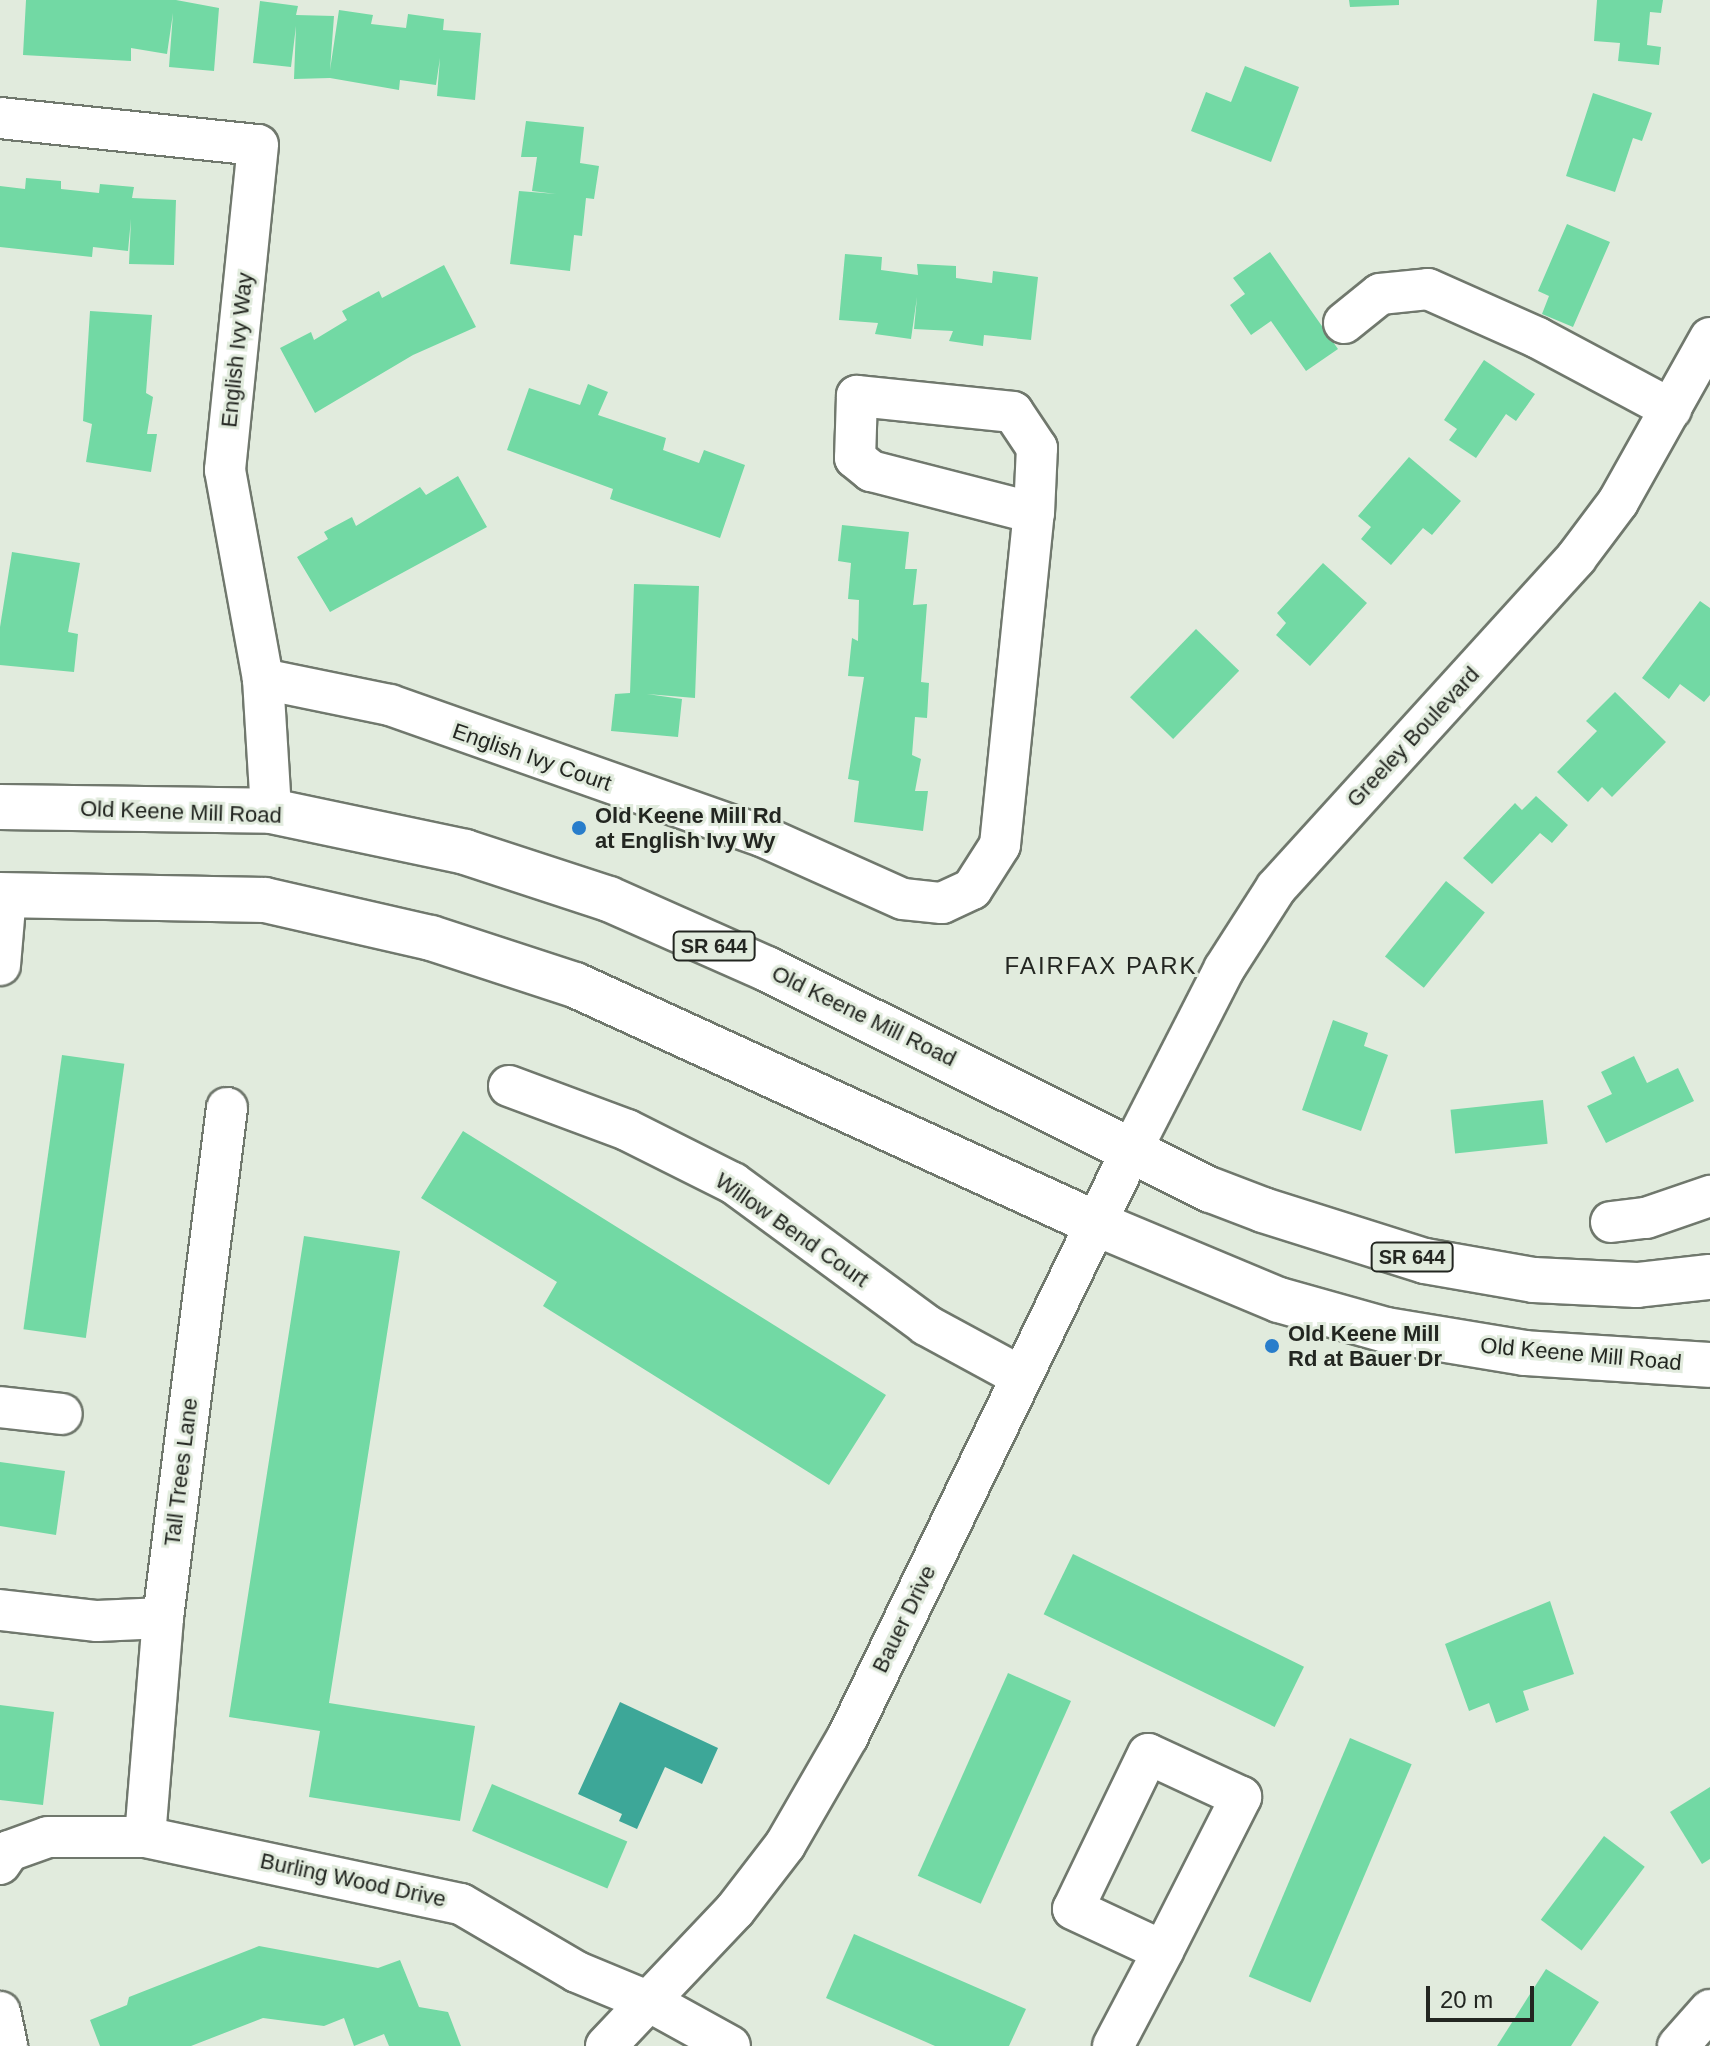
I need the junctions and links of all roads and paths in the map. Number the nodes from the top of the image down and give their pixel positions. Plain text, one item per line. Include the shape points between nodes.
1 (0, 118) edge
2 (1344, 323) dead end
3 (1710, 338) edge
4 (1671, 409) junction
5 (1034, 513) junction
6 (263, 679) junction
7 (0, 807) edge
8 (271, 811) junction
9 (3, 895) edge
10 (0, 965) edge
11 (509, 1086) dead end
12 (227, 1108) dead end
13 (1133, 1147) junction
14 (1710, 1196) edge
15 (1611, 1222) dead end
16 (1097, 1224) junction
17 (1710, 1277) edge
18 (1710, 1365) edge
19 (1020, 1376) junction
20 (0, 1407) edge
21 (62, 1414) dead end
22 (0, 1610) edge
23 (163, 1618) junction
24 (145, 1837) junction
25 (0, 1864) edge
26 (1163, 1951) junction
27 (652, 2003) junction
28 (1710, 2010) edge
29 (0, 2012) edge
30 (7, 2046) edge
31 (606, 2046) edge
32 (730, 2046) edge
33 (1113, 2046) edge
34 (1678, 2046) edge

1 - 6 street, English Ivy Way via 258,145 225,470
2 - 4 street via 1380,294 1428,289 1538,338
3 - 4 street, Greeley Boulevard
4 - 13 street, Greeley Boulevard via 1618,502 1576,558 1276,888 1224,969
5 - 5 street, English Ivy Court via 871,471 855,458 857,396 1013,412 1037,448
5 - 6 street, English Ivy Court via 1000,845 972,889 942,903 903,899 762,836 390,705
6 - 8 street, English Ivy Way
7 - 8 main road, Old Keene Mill Road / SR 644
8 - 13 main road, Old Keene Mill Road / SR 644 via 465,852 609,899
9 - 10 street
9 - 16 main road, Old Keene Mill Road via 265,900 500,958 575,985
11 - 19 street, Willow Bend Court via 627,1130 733,1183 926,1325
12 - 23 street, Tall Trees Lane
13 - 16 street, Bauer Drive
13 - 17 main road, Old Keene Mill Road / SR 644 via 1211,1190 1425,1261 1534,1280 1637,1285
14 - 15 street via 1646,1218
16 - 18 main road, Old Keene Mill Road via 1279,1300 1386,1330 1525,1353
16 - 19 street, Bauer Drive
19 - 27 street, Bauer Drive via 848,1736 785,1845
20 - 21 street
22 - 23 street via 97,1621
23 - 24 street, Tall Trees Lane
24 - 25 street, Burling Wood Drive via 48,1837 9,1851
24 - 27 street, Burling Wood Drive via 461,1904 577,1972
26 - 26 street via 1241,1797 1148,1754 1073,1909
26 - 33 street
27 - 31 street, Bauer Drive
27 - 32 street, Burling Wood Drive
28 - 34 street
29 - 30 street

